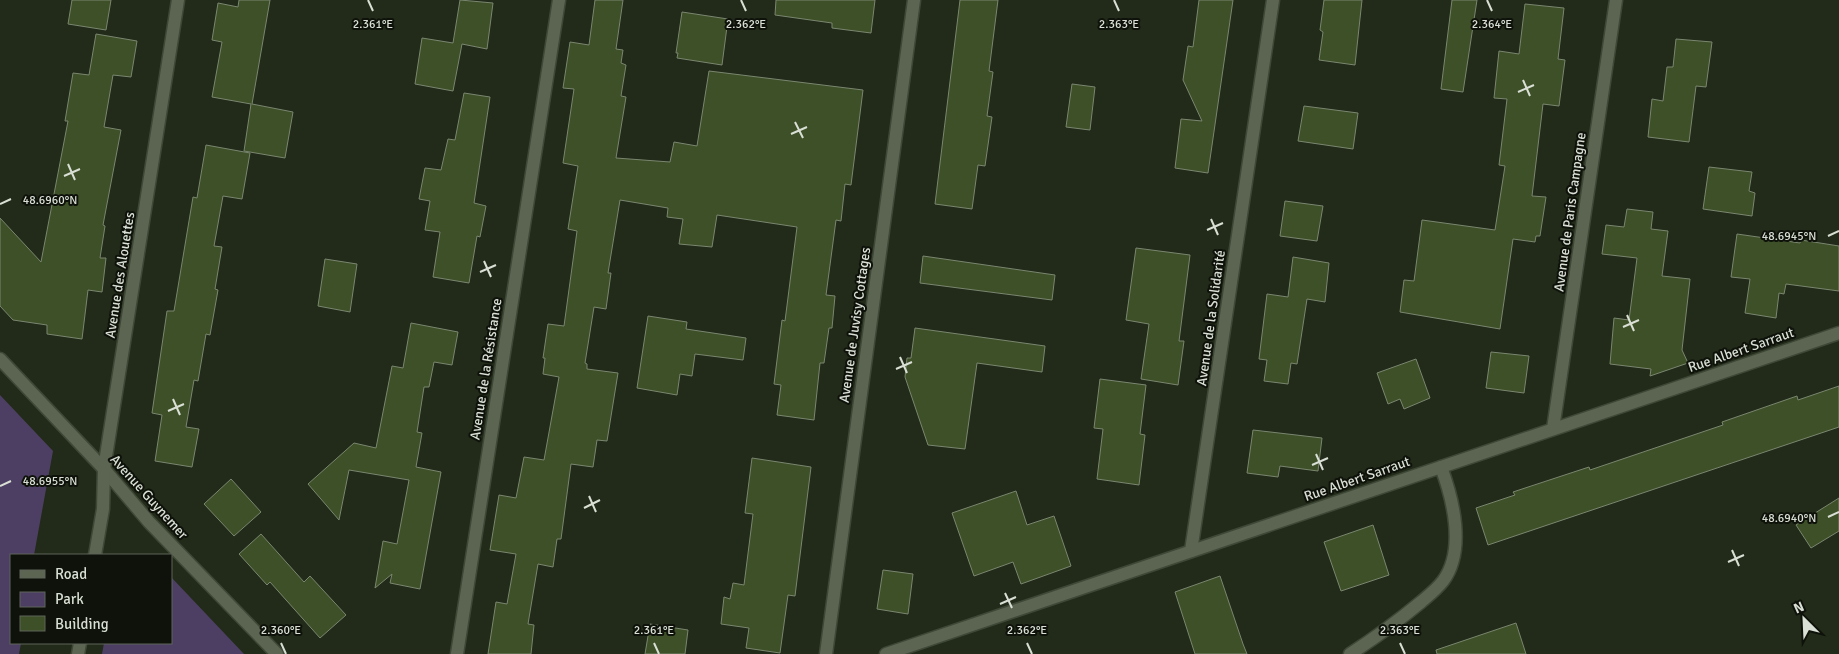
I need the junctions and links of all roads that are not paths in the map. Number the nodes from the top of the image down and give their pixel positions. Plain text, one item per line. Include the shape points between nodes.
1 (178, 0) edge
2 (559, 0) edge
3 (914, 0) edge
4 (1273, 0) edge
5 (1616, 0) edge
6 (1839, 333) edge
7 (0, 359) edge
8 (1553, 429) junction
9 (1441, 467) junction
10 (104, 469) junction
11 (1192, 551) junction
12 (95, 554) edge
13 (277, 654) edge
14 (457, 654) edge
15 (826, 654) edge
16 (886, 654) edge
17 (1350, 654) edge

1 - 10 street, Avenue des Alouettes
2 - 14 street, Avenue de la Résistance
3 - 15 street, Avenue de Juvisy Cottages
4 - 11 street, Avenue de la Solidarité
5 - 8 street, Avenue de Paris Campagne
6 - 8 street, Rue Albert Sarraut
7 - 10 street, Avenue Guynemer
8 - 9 street, Rue Albert Sarraut
9 - 11 street, Rue Albert Sarraut
9 - 17 street via 1448,486 1455,532 1454,557 1443,581 1395,624
10 - 12 street, Avenue des Alouettes via 103,509
10 - 13 street, Avenue Guynemer via 149,522
11 - 16 street, Rue Albert Sarraut

